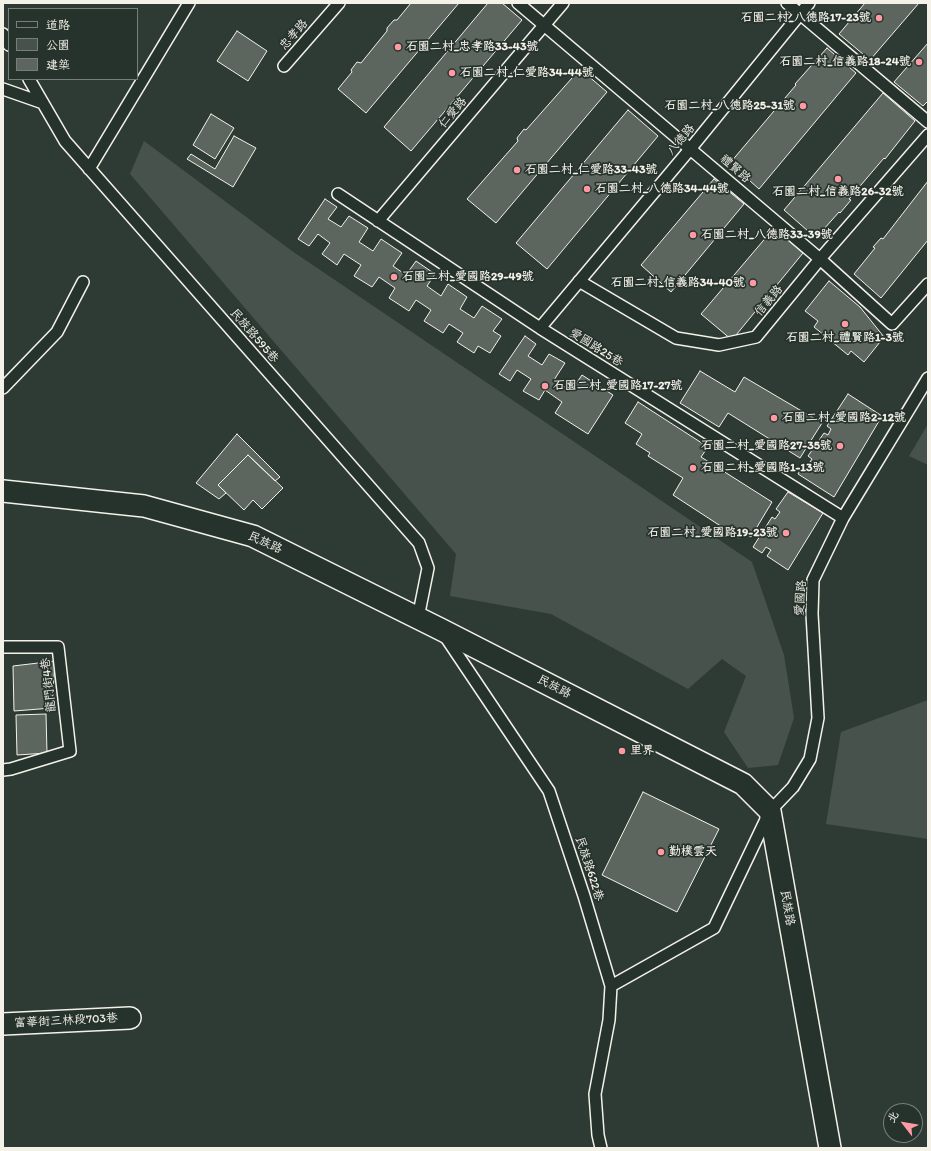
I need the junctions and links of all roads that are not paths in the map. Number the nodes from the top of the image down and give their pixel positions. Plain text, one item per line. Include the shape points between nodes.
1 (189, 3) edge
2 (339, 3) edge
3 (518, 3) edge
4 (563, 3) edge
5 (787, 3) edge
6 (809, 3) edge
7 (800, 14) junction
8 (544, 26) junction
9 (3, 34) edge
10 (8, 43) edge
11 (284, 66) dead end
12 (30, 80) edge
13 (3, 89) edge
14 (43, 103) junction
15 (928, 122) edge
16 (928, 135) edge
17 (691, 148) junction
18 (89, 169) junction
19 (338, 194) dead end
20 (378, 221) junction
21 (820, 259) junction
22 (579, 281) junction
23 (83, 282) dead end
24 (928, 284) edge
25 (540, 328) junction
26 (928, 378) edge
27 (3, 388) edge
28 (3, 491) edge
29 (843, 518) junction
30 (418, 618) junction
31 (440, 629) junction
32 (3, 647) edge
33 (3, 770) edge
34 (770, 812) junction
35 (611, 986) junction
36 (130, 1018) dead end
37 (3, 1024) edge
38 (601, 1148) edge
39 (830, 1148) edge

1 - 18 lane
2 - 11 lane, 忠孝路
3 - 8 lane, 禮賢路
4 - 8 lane, 仁愛路
5 - 7 lane
6 - 7 lane, 八德路
7 - 15 lane
7 - 17 lane, 八德路
8 - 17 lane, 禮賢路
8 - 20 lane, 仁愛路
9 - 10 lane
12 - 14 lane, 民族路595巷
13 - 14 lane
14 - 18 lane, 民族路595巷 via 65,142
16 - 21 lane, 信義路
17 - 21 lane, 禮賢路
17 - 22 lane, 八德路
18 - 30 lane, 民族路595巷 via 420,543 428,568
19 - 20 lane, 愛國路25巷
20 - 25 lane, 愛國路25巷
21 - 22 lane, 信義路 via 756,337 719,345 676,338
21 - 24 lane, 禮賢路 via 892,324
22 - 25 lane, 八德路
23 - 27 lane via 57,332
25 - 29 lane, 愛國路25巷
26 - 29 lane, 愛國路
28 - 30 street, 民族路 via 144,506 252,536
29 - 34 lane, 愛國路 via 813,580 812,614 818,718 810,759 793,787
30 - 31 street, 民族路
31 - 34 street, 民族路 via 743,784
31 - 35 lane, 民族路622巷 via 549,791
32 - 33 lane, 龍門街4巷 via 58,647 70,751 11,770
34 - 35 lane, 愛國路 via 714,928
34 - 39 street, 民族路
35 - 38 lane, 民族路622巷 via 609,1020 595,1094
36 - 37 street, 富華街三林段703巷

